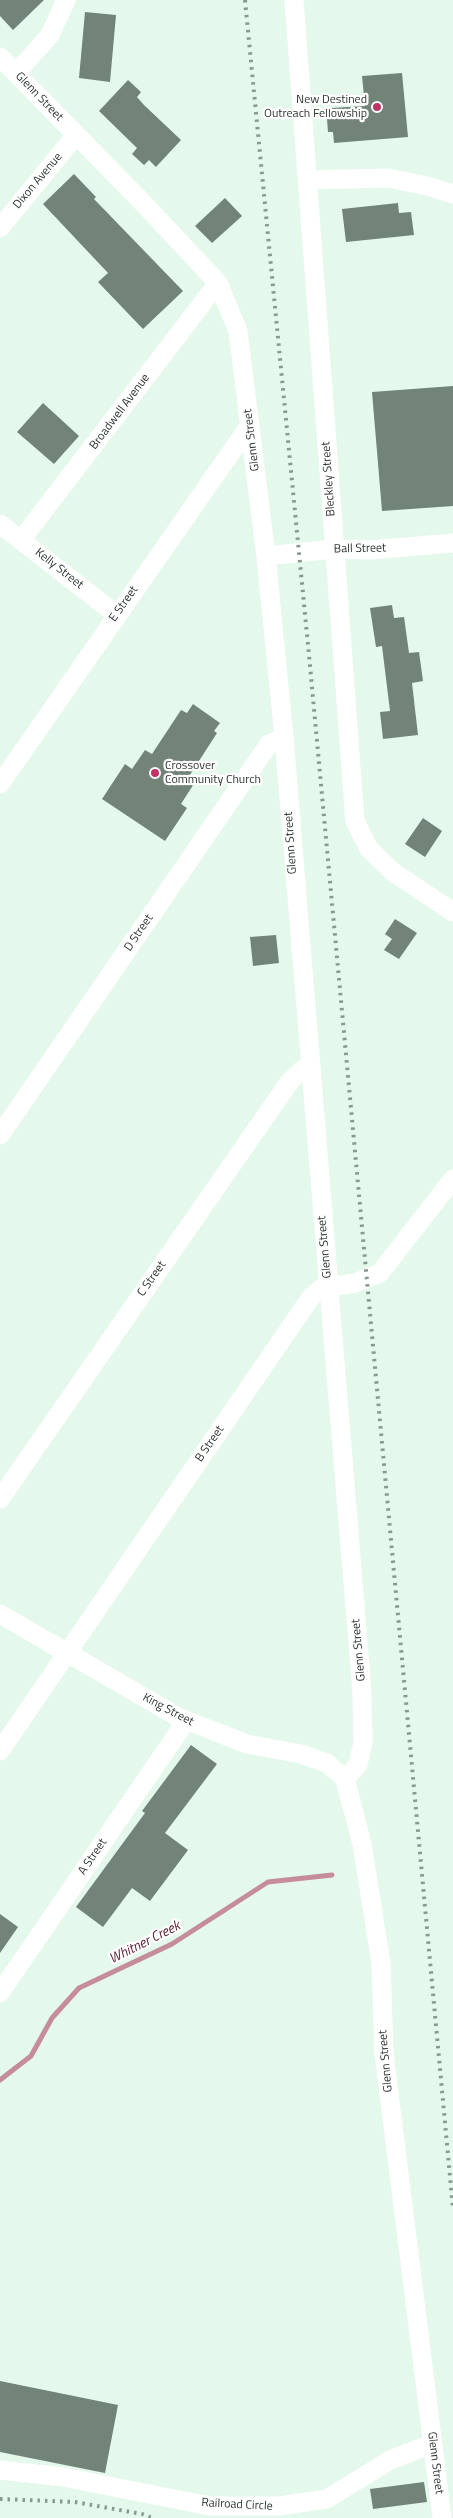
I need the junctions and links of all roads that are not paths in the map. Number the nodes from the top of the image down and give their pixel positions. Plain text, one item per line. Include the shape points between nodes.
1 (66, 0) edge
2 (294, 0) edge
3 (0, 57) edge
4 (16, 73) junction
5 (76, 135) junction
6 (309, 180) junction
7 (453, 194) edge
8 (0, 228) edge
9 (218, 283) junction
10 (250, 425) junction
11 (0, 524) edge
12 (22, 540) junction
13 (453, 543) edge
14 (334, 549) junction
15 (266, 556) junction
16 (117, 615) junction
17 (284, 737) junction
18 (0, 784) edge
19 (453, 912) edge
20 (311, 1066) junction
21 (0, 1135) edge
22 (453, 1179) edge
23 (329, 1286) junction
24 (0, 1498) edge
25 (0, 1614) edge
26 (67, 1654) junction
27 (186, 1721) junction
28 (0, 1751) edge
29 (345, 1779) junction
30 (0, 1993) edge
31 (432, 2444) junction
32 (0, 2470) edge
33 (442, 2518) edge

1 - 4 street via 50,35
2 - 6 street, Bleckley Street
3 - 4 street, Glenn Street
4 - 5 street, Glenn Street
5 - 8 street, Dixon Avenue
5 - 9 street, Glenn Street
6 - 7 street via 388,178
6 - 14 street, Bleckley Street
9 - 10 street, Glenn Street via 238,331
9 - 12 street, Broadwell Avenue
10 - 15 street, Glenn Street
10 - 16 street, E Street
11 - 12 street, Kelly Street
12 - 16 street, Kelly Street
13 - 14 street, Ball Street via 370,550
14 - 15 street, Ball Street
14 - 19 street, Bleckley Street via 355,821 369,849 393,872
15 - 17 street, Glenn Street
16 - 18 street, E Street
17 - 20 street, Glenn Street
17 - 21 street, D Street via 269,744
20 - 23 street, Glenn Street
20 - 24 street, C Street via 290,1081
22 - 23 street, B Street via 380,1273 355,1283
23 - 26 street, B Street via 311,1297
23 - 29 street, Glenn Street via 362,1692 363,1742 358,1765
25 - 26 street, King Street
26 - 27 street, King Street
26 - 28 street, B Street
27 - 29 street, King Street via 246,1744 301,1754 327,1763
27 - 30 street, A Street
29 - 31 street, Glenn Street via 362,1844 381,1963 384,2053
31 - 32 street, Railroad Circle via 390,2460 327,2499 279,2506 210,2506 63,2476
31 - 33 street, Glenn Street

